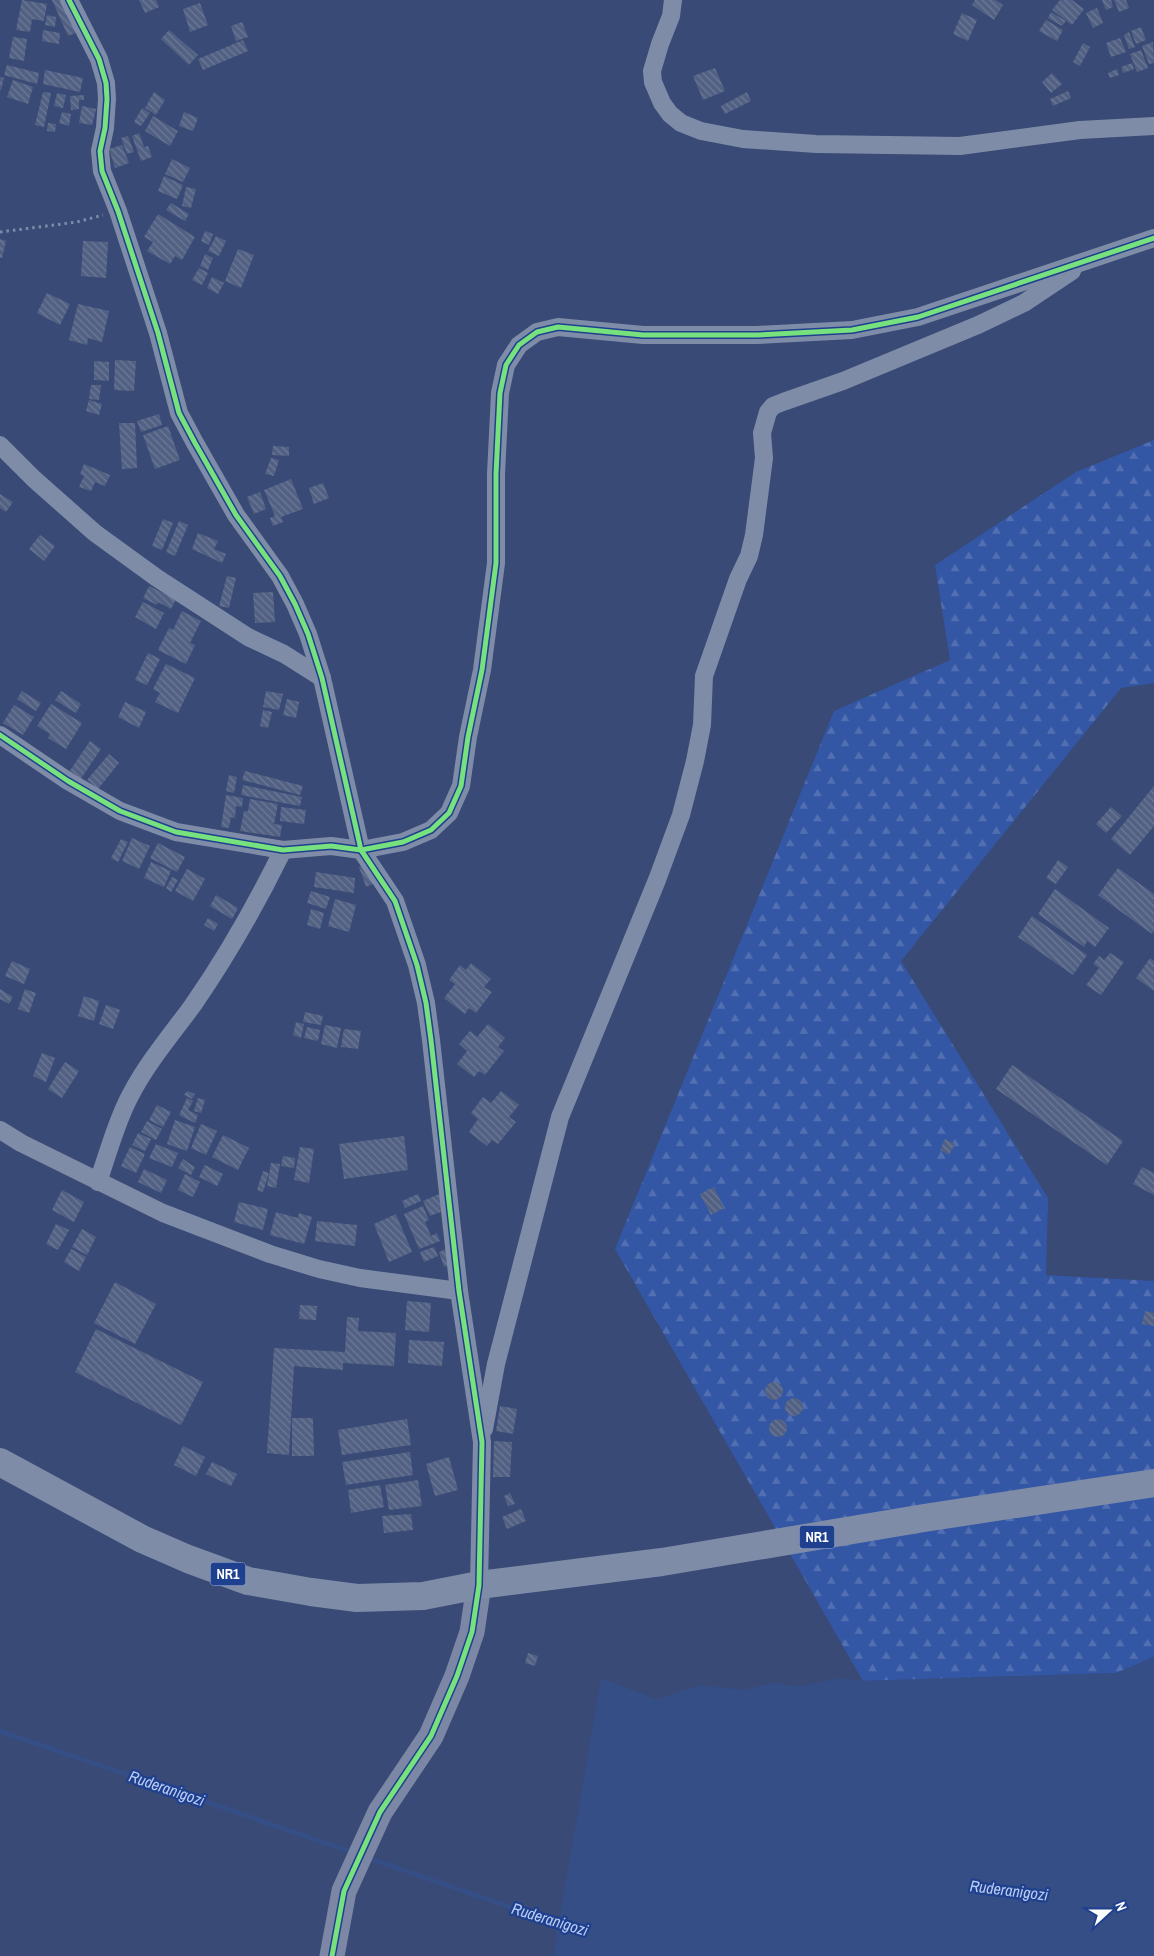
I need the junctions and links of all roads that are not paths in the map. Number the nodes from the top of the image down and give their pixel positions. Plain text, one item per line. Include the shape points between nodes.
1 (69, 0) edge
2 (673, 0) edge
3 (1154, 126) edge
4 (1154, 238) edge
5 (1086, 260) junction
6 (0, 445) edge
7 (322, 678) junction
8 (0, 735) edge
9 (283, 850) junction
10 (361, 850) junction
11 (0, 1130) edge
12 (98, 1182) junction
13 (460, 1291) junction
14 (482, 1442) junction
15 (0, 1462) edge
16 (1154, 1483) edge
17 (479, 1585) junction
18 (332, 1956) edge

1 - 7 street via 99,59 106,83 100,151 102,171 158,333 180,413 236,514 280,576 308,634
2 - 3 street via 671,16 652,71 654,82 670,114 681,123 701,131 743,139 816,144 960,146 1080,130
4 - 5 street
5 - 10 street via 918,317 852,330 758,336 643,335 558,327 537,332 519,345 506,364 500,393 496,563 482,670 461,786 449,813 431,830 403,842
5 - 14 street via 1024,303 870,371 773,406 768,412 762,433 764,458 754,536 704,676 702,725 695,761 657,880 560,1117 496,1364
6 - 7 street via 103,539 248,637 284,654
7 - 10 street
8 - 9 street via 120,811 176,832
9 - 10 street via 331,846
9 - 12 street via 222,960 193,1005 146,1066 128,1098
10 - 13 street via 395,901 426,1003
11 - 12 street
12 - 13 street via 197,1226 319,1269 360,1278
13 - 14 street
14 - 17 street
15 - 17 highway, NR1 via 142,1539 248,1581 358,1598 423,1596
16 - 17 highway, NR1 via 662,1562
17 - 18 street via 472,1632 457,1676 431,1736 380,1812 348,1882

